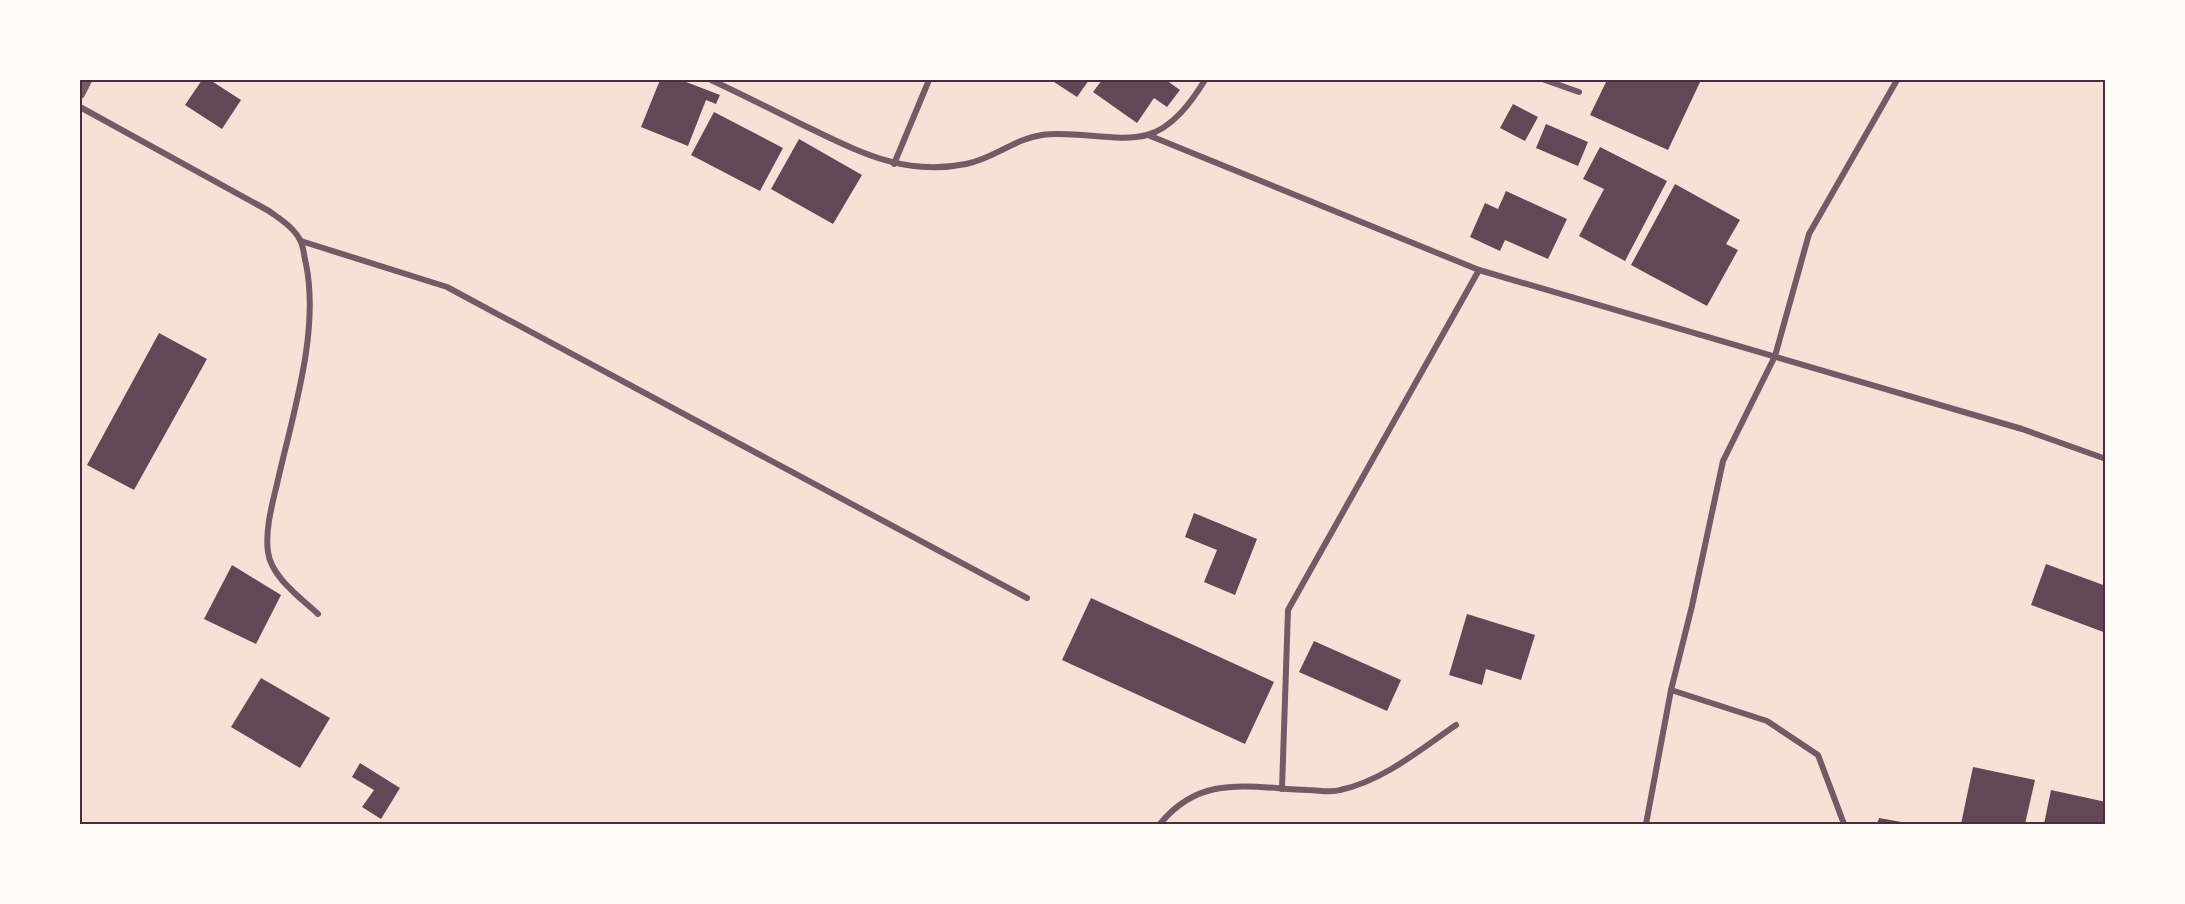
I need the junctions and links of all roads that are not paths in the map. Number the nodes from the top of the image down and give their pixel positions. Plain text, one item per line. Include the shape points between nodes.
1 (87, 80) edge
2 (711, 80) edge
3 (929, 80) edge
4 (1205, 80) edge
5 (1545, 80) edge
6 (1898, 80) edge
7 (1579, 92) dead end
8 (80, 94) edge
9 (80, 107) edge
10 (1148, 135) junction
11 (894, 164) junction
12 (301, 241) junction
13 (1479, 270) junction
14 (1775, 356) junction
15 (2106, 459) edge
16 (1027, 598) dead end
17 (318, 614) dead end
18 (1671, 690) junction
19 (1456, 725) dead end
20 (1282, 789) junction
21 (1160, 825) edge
22 (1646, 825) edge
23 (1844, 825) edge

1 - 8 street
2 - 11 street via 866,155
3 - 11 street
4 - 10 street via 1191,102
5 - 7 street
6 - 14 street via 1809,234
9 - 12 street via 269,211 288,224
10 - 11 street via 1042,135 1017,141 966,164
10 - 13 street
12 - 16 street via 447,287
12 - 17 street via 309,277 311,315 305,360 270,518 268,552 272,566 285,583
13 - 14 street
13 - 20 street via 1288,610
14 - 15 street via 2022,429
14 - 18 street via 1723,461
18 - 22 street
18 - 23 street via 1767,721 1818,755
19 - 20 street via 1385,772 1339,791
20 - 21 street via 1208,789 1169,813

